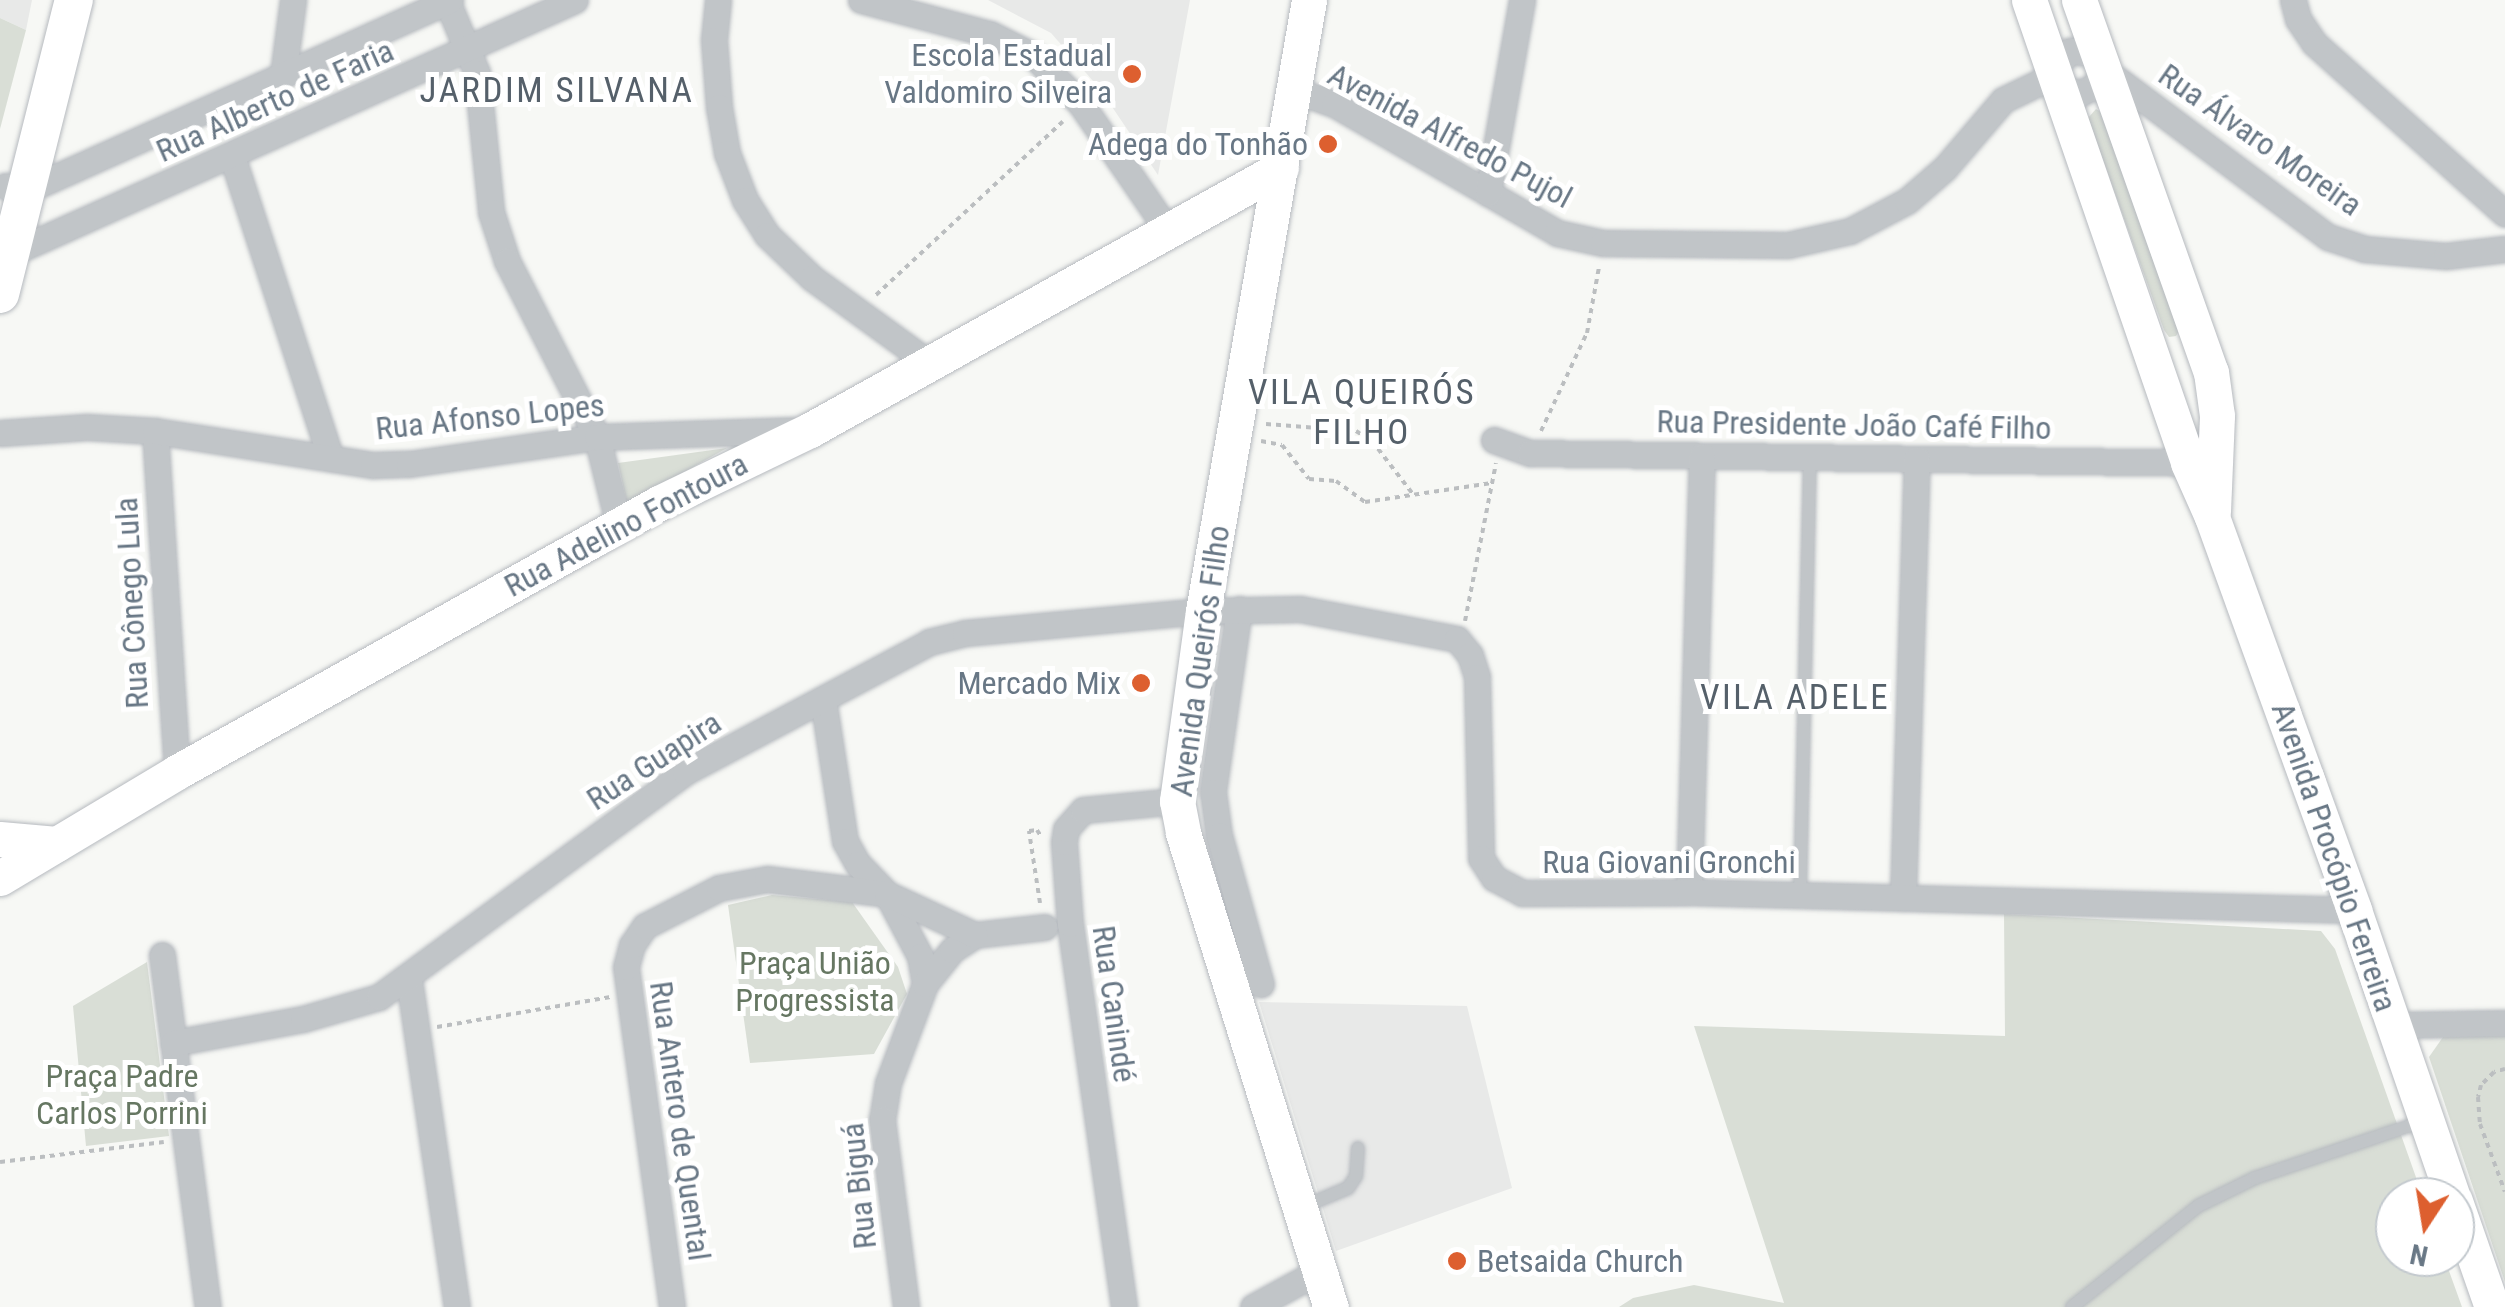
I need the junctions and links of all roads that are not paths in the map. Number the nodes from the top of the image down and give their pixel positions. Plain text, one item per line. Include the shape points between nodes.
1 (52, 0) edge
2 (74, 0) edge
3 (293, 0) edge
4 (574, 0) edge
5 (718, 0) edge
6 (862, 0) edge
7 (1309, 0) edge
8 (1522, 0) edge
9 (2028, 0) edge
10 (2078, 0) edge
11 (2293, 0) edge
12 (448, 1) edge
13 (468, 49) junction
14 (2102, 68) junction
15 (283, 75) junction
16 (2055, 75) junction
17 (1294, 90) junction
18 (232, 156) junction
19 (1281, 168) junction
20 (10, 194) edge
21 (1488, 194) junction
22 (1198, 212) junction
23 (2505, 214) edge
24 (1271, 225) junction
25 (1167, 229) junction
26 (2505, 249) edge
27 (5, 256) edge
28 (0, 294) edge
29 (929, 363) junction
30 (810, 430) junction
31 (155, 431) junction
32 (0, 432) edge
33 (597, 437) junction
34 (1497, 442) road end
35 (1702, 456) junction
36 (1810, 457) junction
37 (331, 458) junction
38 (1917, 458) junction
39 (2202, 463) junction
40 (620, 526) junction
41 (1239, 609) junction
42 (1202, 611) junction
43 (823, 699) junction
44 (177, 772) junction
45 (1177, 801) junction
46 (0, 840) edge
47 (57, 844) junction
48 (0, 878) edge
49 (1689, 892) junction
50 (887, 894) junction
51 (1800, 895) junction
52 (1903, 898) junction
53 (2354, 910) junction
54 (1045, 927) road end
55 (975, 935) junction
56 (162, 954) dead end
57 (410, 979) junction
58 (925, 984) junction
59 (1261, 984) dead end
60 (2505, 1023) edge
61 (2393, 1025) junction
62 (173, 1042) junction
63 (2426, 1120) junction
64 (1358, 1148) dead end
65 (2446, 1177) edge
66 (1302, 1206) junction
67 (2475, 1259) edge
68 (1321, 1270) junction
69 (208, 1307) edge
70 (457, 1307) edge
71 (672, 1307) edge
72 (906, 1307) edge
73 (1124, 1307) edge
74 (1253, 1307) edge
75 (1330, 1307) edge
76 (2072, 1307) edge
77 (2492, 1307) edge

1 - 20 main road
2 - 20 main road
3 - 15 street
4 - 13 street, Rua Alberto de Faria
5 - 29 street via 719,107 745,200 767,236
6 - 25 street via 1012,42 1052,72
7 - 17 street, Avenida Queirós Filho
8 - 21 street
9 - 16 street, Avenida Procópio Ferreira
10 - 14 street, Avenida Procópio Ferreira
11 - 23 street via 2314,43
12 - 13 street
12 - 15 street, Rua Alberto de Faria
13 - 18 street, Rua Alberto de Faria
13 - 33 street via 477,73 491,212 507,261
14 - 16 street via 2096,85 2081,94 2065,90
14 - 26 street, Rua Álvaro Moreira via 2328,236 2364,249 2446,256
14 - 39 street, Avenida Procópio Ferreira via 2211,372 2218,416
15 - 20 street, Rua Alberto de Faria
16 - 21 street, Avenida Alfredo Pujol via 2014,91 1907,201 1850,231 1788,246 1603,243 1557,233
16 - 39 street, Avenida Procópio Ferreira
17 - 19 street, Avenida Queirós Filho
17 - 21 street, Avenida Alfredo Pujol via 1334,104
18 - 27 street, Rua Alberto de Faria
18 - 37 street
19 - 22 street, Rua Adelino Fontoura
19 - 24 street, Avenida Queirós Filho
20 - 27 main road
22 - 24 street
22 - 25 street, Rua Adelino Fontoura
24 - 42 street, Avenida Queirós Filho
25 - 29 street, Rua Adelino Fontoura
27 - 28 main road
29 - 30 street, Rua Adelino Fontoura
30 - 33 street, Rua Afonso Lopes
30 - 40 street, Rua Adelino Fontoura
31 - 32 street, Rua Afonso Lopes
31 - 37 street, Rua Afonso Lopes
31 - 44 street, Rua Cônego Lula
33 - 37 street, Rua Afonso Lopes via 409,464
33 - 40 street
34 - 35 street, Rua Presidente João Café Filho via 1530,453
35 - 36 street, Rua Presidente João Café Filho
35 - 49 street
36 - 38 street, Rua Presidente João Café Filho
36 - 51 lane
38 - 39 street, Rua Presidente João Café Filho
38 - 52 street
39 - 53 street, Avenida Procópio Ferreira via 2212,517
40 - 44 street, Rua Adelino Fontoura
41 - 42 street, Rua Giovani Gronchi
41 - 49 street, Rua Giovani Gronchi via 1300,609 1442,633 1466,648 1477,677 1481,858 1505,887 1522,893
41 - 59 street, Avenida Queirós Filho via 1213,792
42 - 43 street, Rua Guapira via 945,637
42 - 45 street, Avenida Queirós Filho
43 - 50 street via 845,841
43 - 57 street, Rua Guapira via 686,772
44 - 47 street, Rua Adelino Fontoura
45 - 66 street, Avenida Queirós Filho
45 - 73 street, Rua Canindé via 1083,810 1064,842
46 - 47 street
47 - 48 street, Rua Adelino Fontoura
49 - 51 street, Rua Giovani Gronchi
50 - 55 street
50 - 58 street via 920,956
50 - 71 street, Rua Antero de Quental via 741,881 658,916 632,944 626,967
51 - 52 street, Rua Giovani Gronchi
52 - 53 street, Rua Giovani Gronchi
53 - 61 street, Avenida Procópio Ferreira
54 - 55 street
55 - 58 street via 952,950
56 - 62 street
57 - 62 street, Rua Guapira via 359,1005
57 - 70 street
58 - 72 street, Rua Biguá via 888,1082 882,1119
60 - 61 street
61 - 63 street, Avenida Procópio Ferreira
62 - 69 street
63 - 65 street, Avenida Procópio Ferreira
63 - 76 lane via 2255,1178 2198,1206
64 - 66 lane via 1348,1188
66 - 68 street, Avenida Queirós Filho
67 - 77 street, Avenida Procópio Ferreira
68 - 74 street
68 - 75 street, Avenida Queirós Filho

